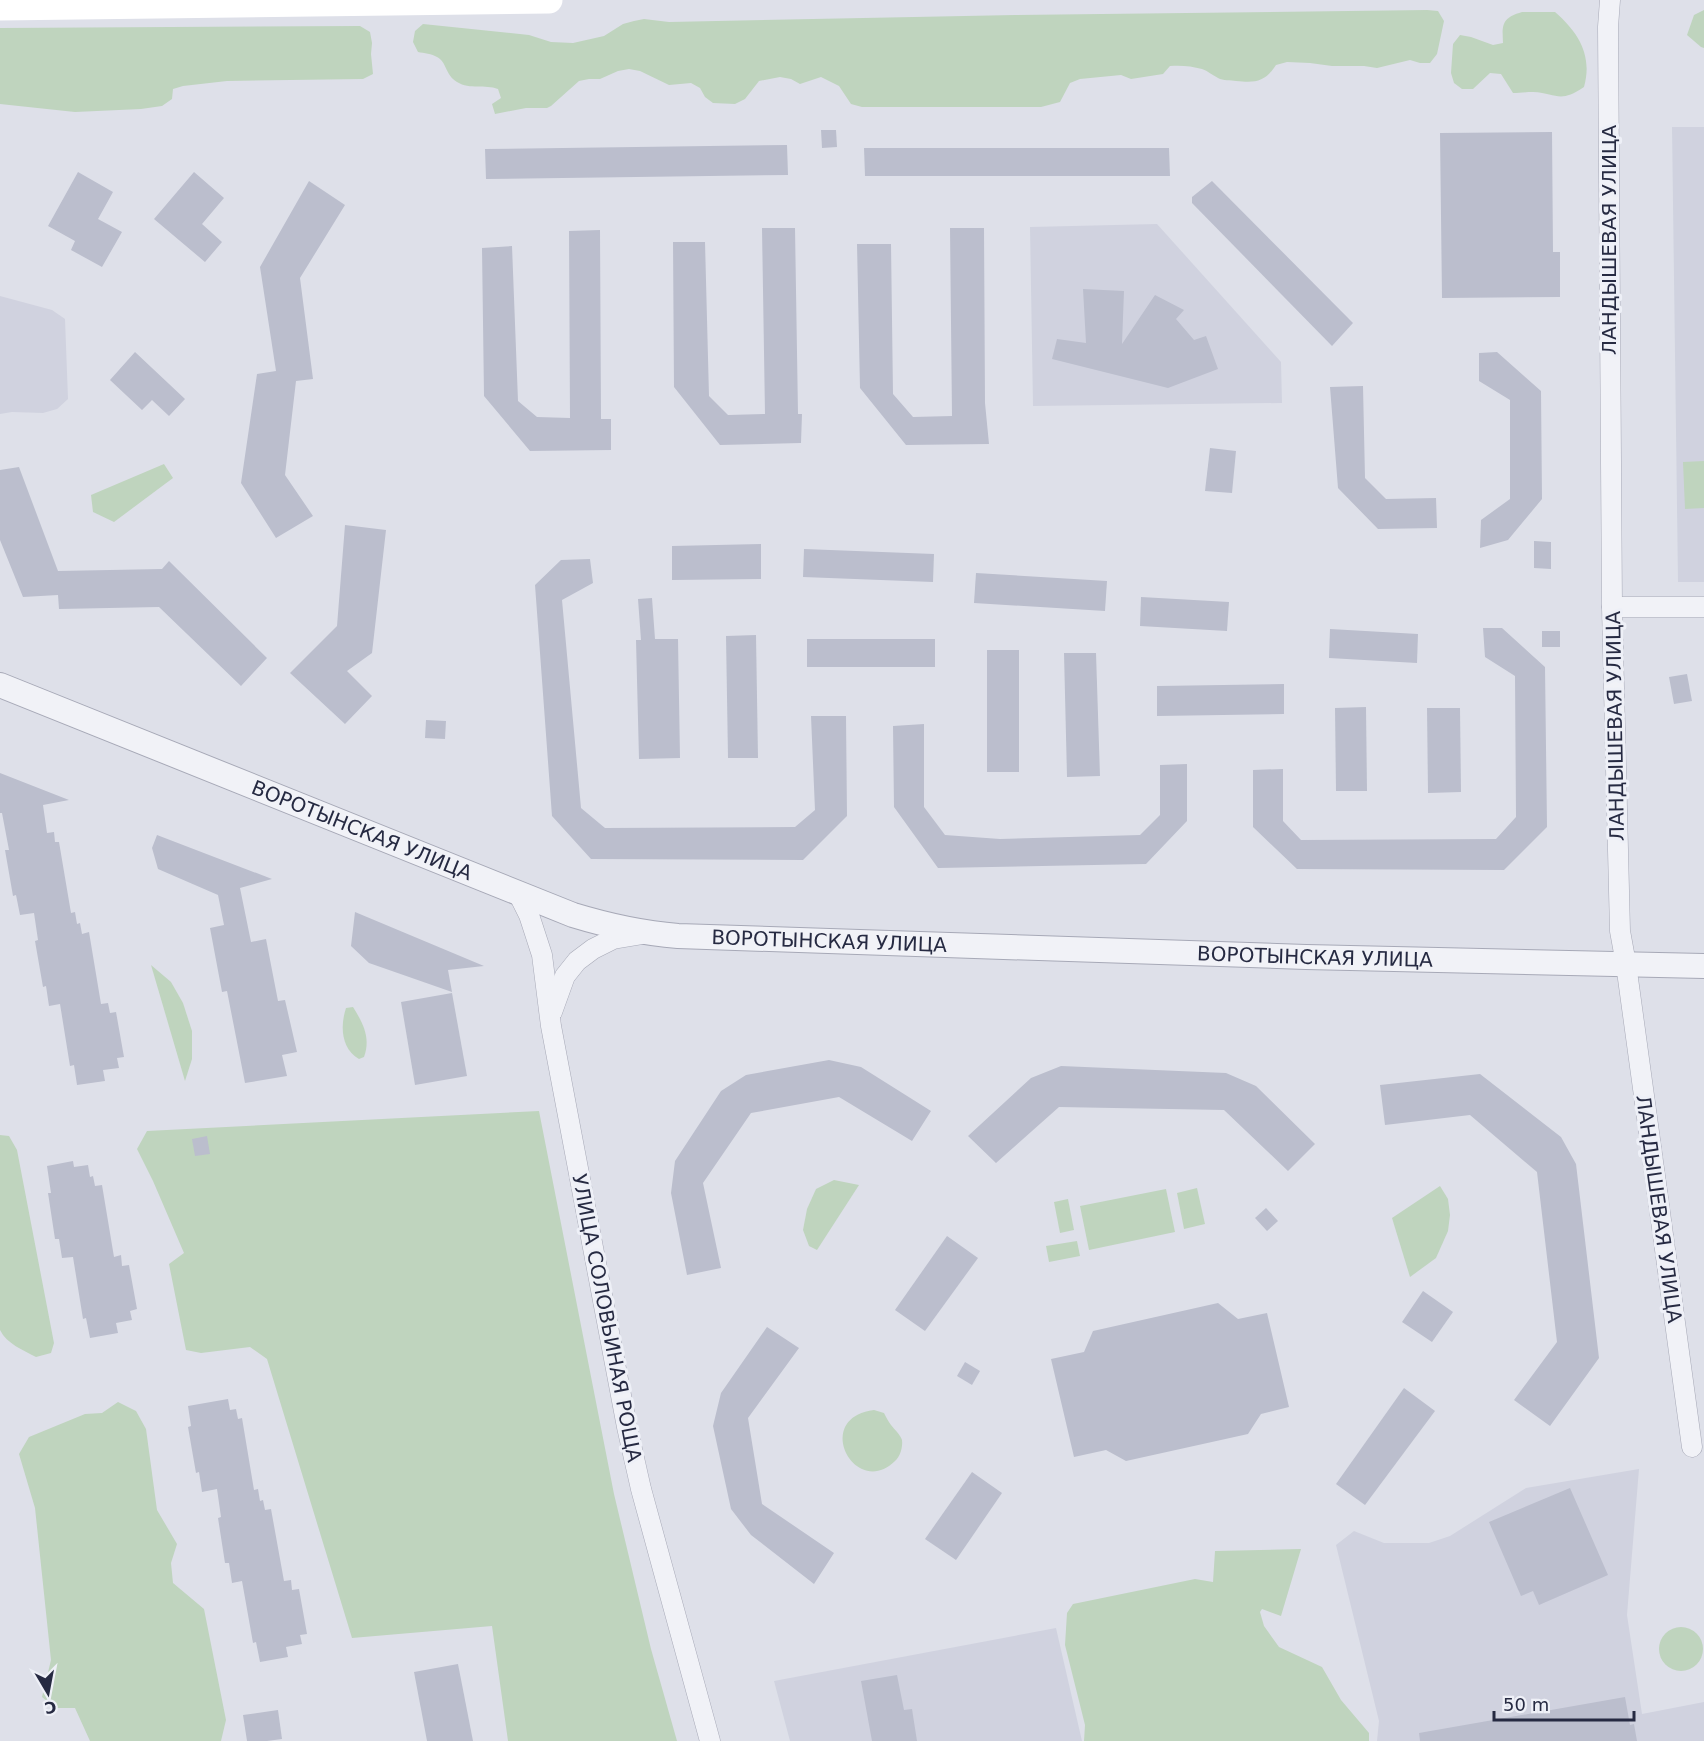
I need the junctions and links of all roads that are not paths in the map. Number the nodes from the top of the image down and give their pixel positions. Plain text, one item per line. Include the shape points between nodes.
1 (549, 0) edge
2 (1611, 0) edge
3 (0, 7) edge
4 (1612, 607) junction
5 (1704, 607) edge
6 (0, 685) edge
7 (518, 893) junction
8 (647, 933) junction
9 (1626, 964) junction
10 (1704, 966) edge
11 (550, 1017) junction
12 (1692, 1447) dead end
13 (710, 1741) edge

1 - 3 main road
2 - 4 street, ЛАНДЫШЕВАЯ УЛИЦА via 1608,27
4 - 5 street
4 - 9 street, ЛАНДЫШЕВАЯ УЛИЦА via 1620,932
6 - 7 street, ВОРОТЫНСКАЯ УЛИЦА
7 - 8 street, ВОРОТЫНСКАЯ УЛИЦА via 573,915
7 - 11 street, УЛИЦА СОЛОВЬИНАЯ РОЩА via 542,955
8 - 9 street, ВОРОТЫНСКАЯ УЛИЦА
8 - 11 street via 613,939 577,961 565,976
9 - 10 street, ВОРОТЫНСКАЯ УЛИЦА
9 - 12 street, ЛАНДЫШЕВАЯ УЛИЦА
11 - 13 street, УЛИЦА СОЛОВЬИНАЯ РОЩА via 627,1427

